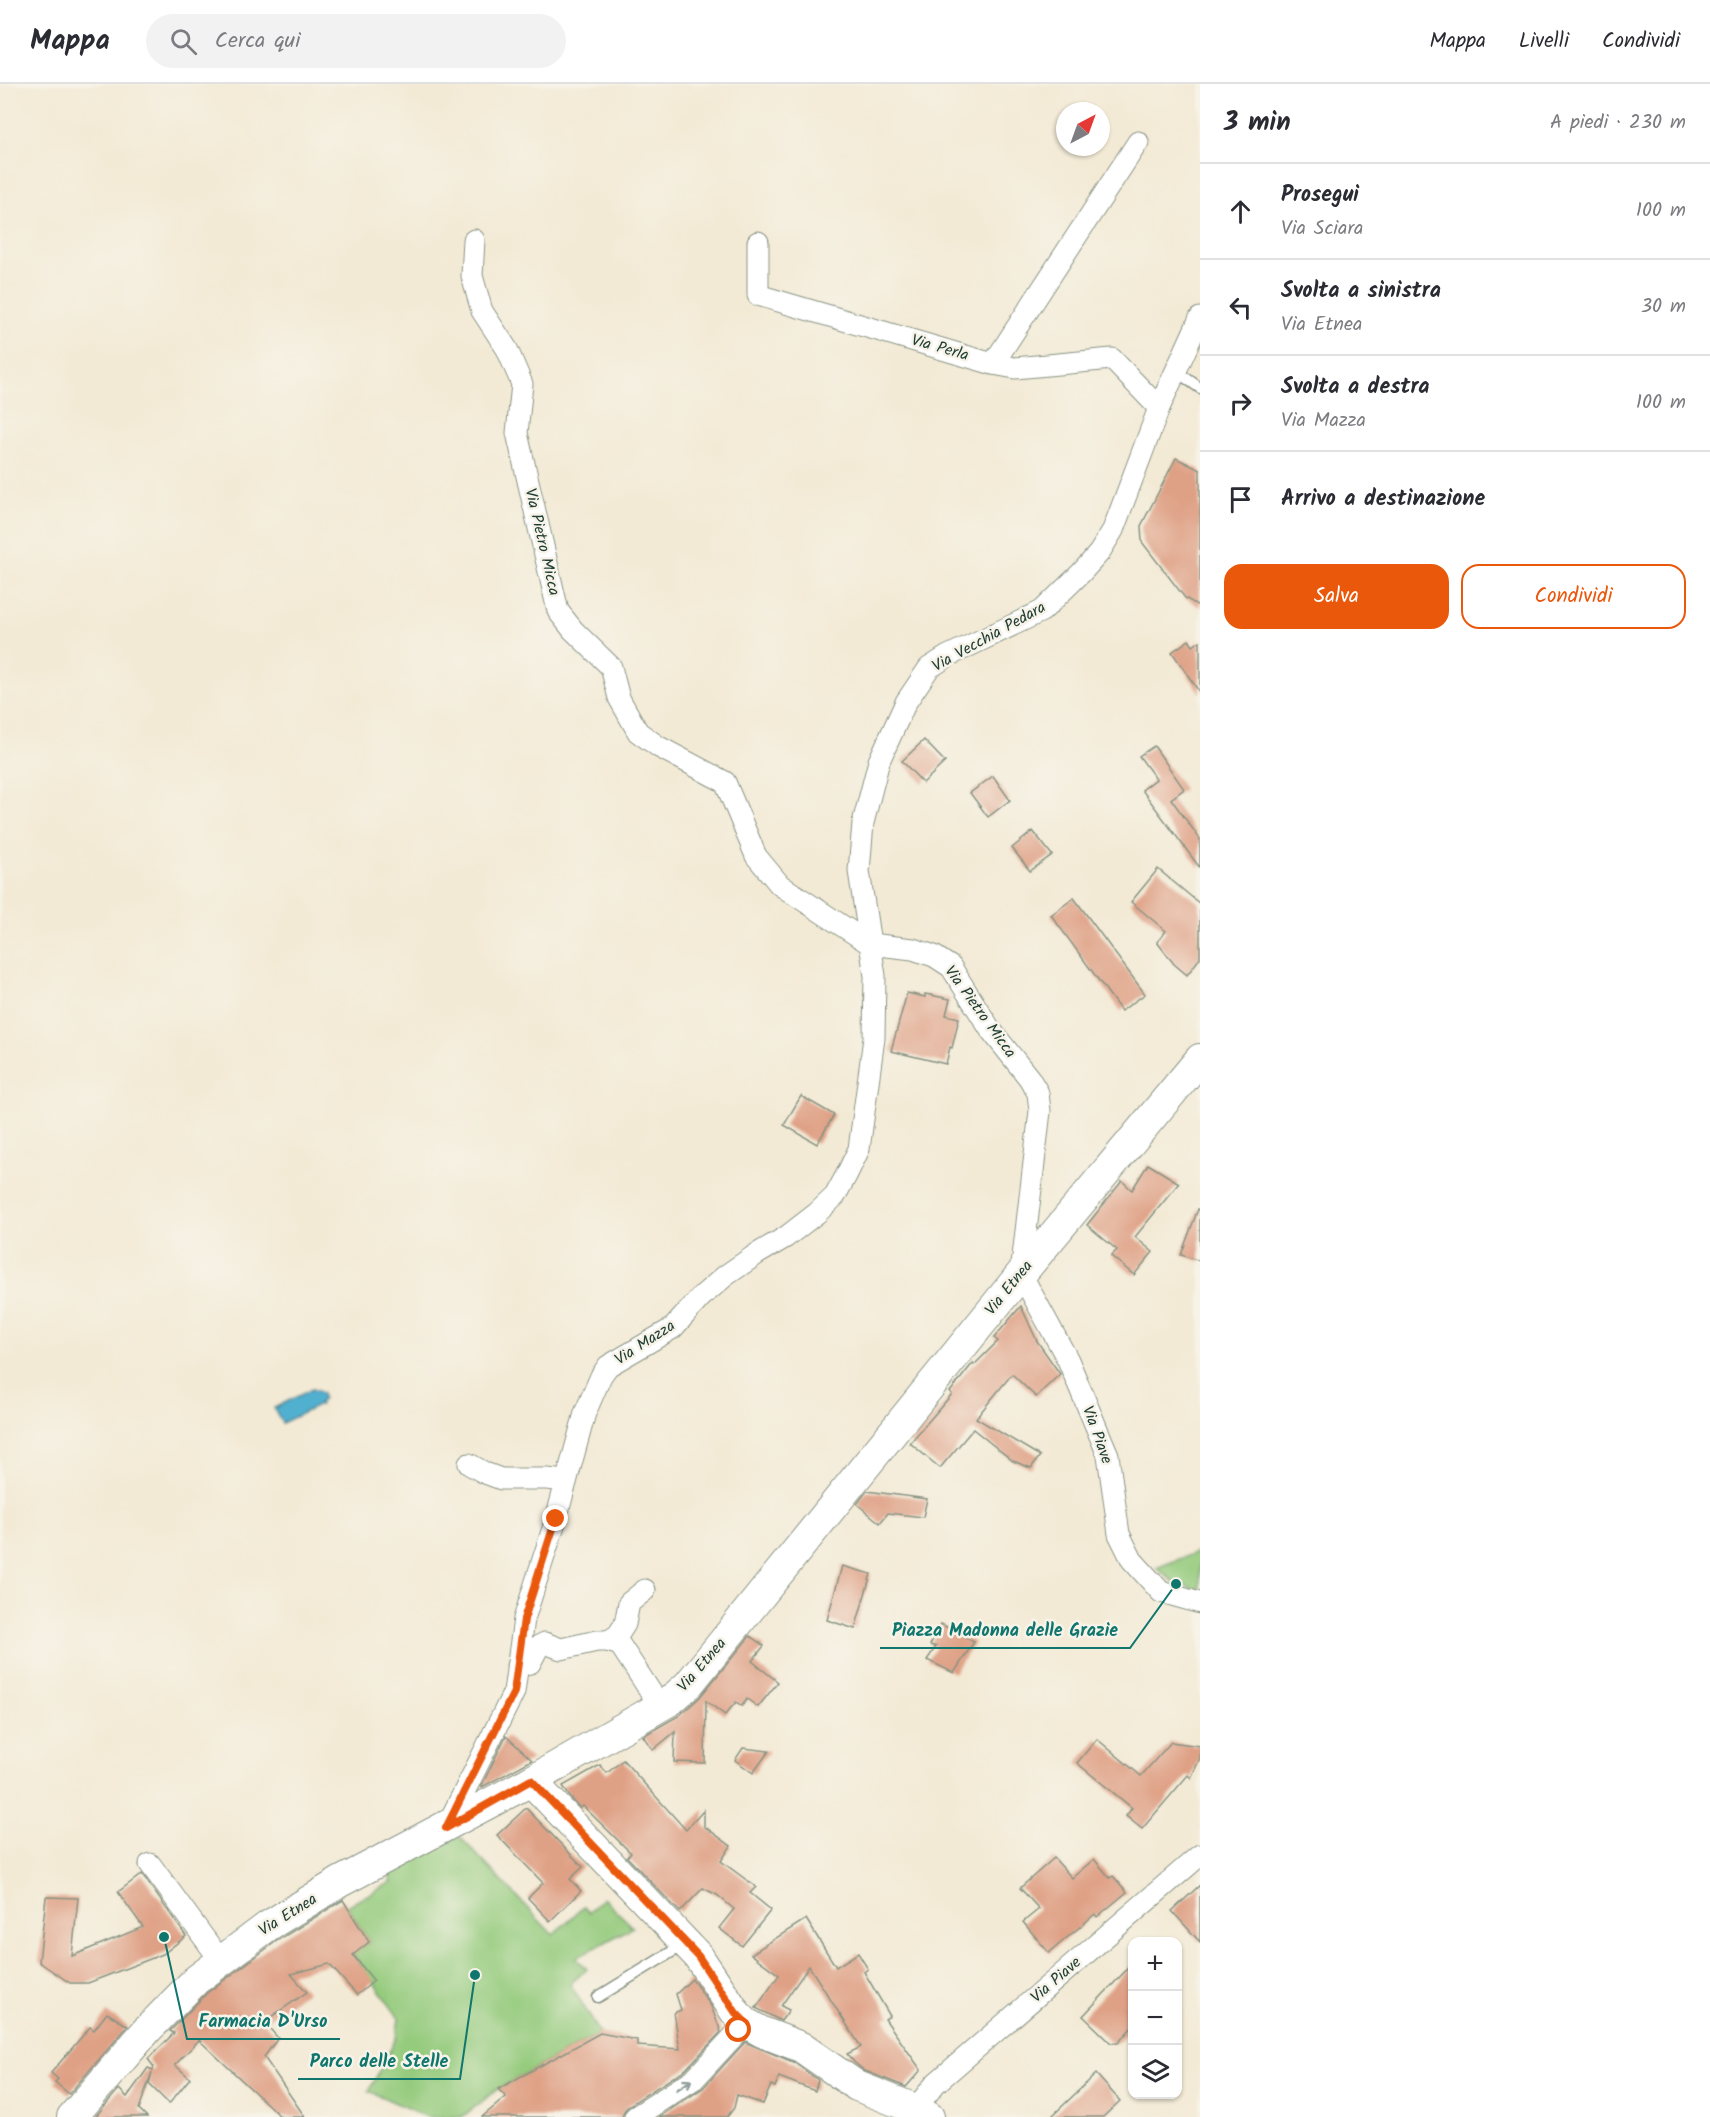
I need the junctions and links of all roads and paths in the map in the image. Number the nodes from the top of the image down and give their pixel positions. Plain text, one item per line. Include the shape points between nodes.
1 (1138, 142) dead end
2 (474, 240) dead end
3 (758, 242) dead end
4 (1200, 318) edge
5 (993, 364) junction
6 (1176, 371) junction
7 (1200, 388) edge
8 (1159, 408) junction
9 (870, 944) junction
10 (1200, 1059) edge
11 (1021, 1274) junction
12 (469, 1464) dead end
13 (565, 1481) junction
14 (645, 1590) dead end
15 (1200, 1604) edge
16 (608, 1641) junction
17 (517, 1666) junction
18 (660, 1706) junction
19 (531, 1780) junction
20 (446, 1828) junction
21 (1200, 1855) edge
22 (150, 1864) dead end
23 (686, 1943) junction
24 (220, 1961) junction
25 (598, 1997) dead end
26 (746, 2023) junction
27 (922, 2113) edge
28 (72, 2117) edge
29 (636, 2117) edge

1 - 5 street
2 - 9 street, Via Pietro Micca via 472,276 482,311 507,348 522,384 517,434 558,611 611,668 619,698 638,732 725,782 756,856 780,885
3 - 5 street, Via Perla via 758,295
4 - 6 street, Via Vecchia Pedara
5 - 8 street, Via Perla via 1015,368 1112,359
6 - 7 lane
6 - 8 street, Via Vecchia Pedara
8 - 9 street, Via Vecchia Pedara via 1113,530 1099,553 1042,611 929,668 906,702 879,761 862,823 859,871
9 - 11 street, Via Pietro Micca via 913,950 934,956 951,967 990,1029 1038,1093 1040,1111
9 - 13 street, Via Mazza via 875,976 874,1038 859,1149 848,1174 835,1196 817,1213 725,1276 673,1329 608,1366 585,1413
10 - 11 main road, Via Etnea
11 - 15 street, Via Piave via 1068,1360 1108,1455 1119,1534 1132,1560 1161,1592
11 - 18 main road, Via Etnea via 688,1685
12 - 13 street via 501,1479
13 - 17 street, Via Mazza via 524,1619
14 - 16 street via 629,1603 625,1624
16 - 17 street via 561,1649 545,1642 530,1663
16 - 18 street via 620,1645
17 - 20 street, Via Mazza via 514,1692
18 - 19 main road, Via Etnea
19 - 20 main road, Via Etnea
19 - 23 main road
20 - 24 main road, Via Etnea via 331,1888 267,1926
21 - 27 street, Via Piave via 936,2083
22 - 24 street
23 - 25 lane
23 - 26 main road
24 - 28 main road, Via Etnea via 147,2030
26 - 27 main road via 801,2047 857,2086
29 -> 26 street via 694,2079

